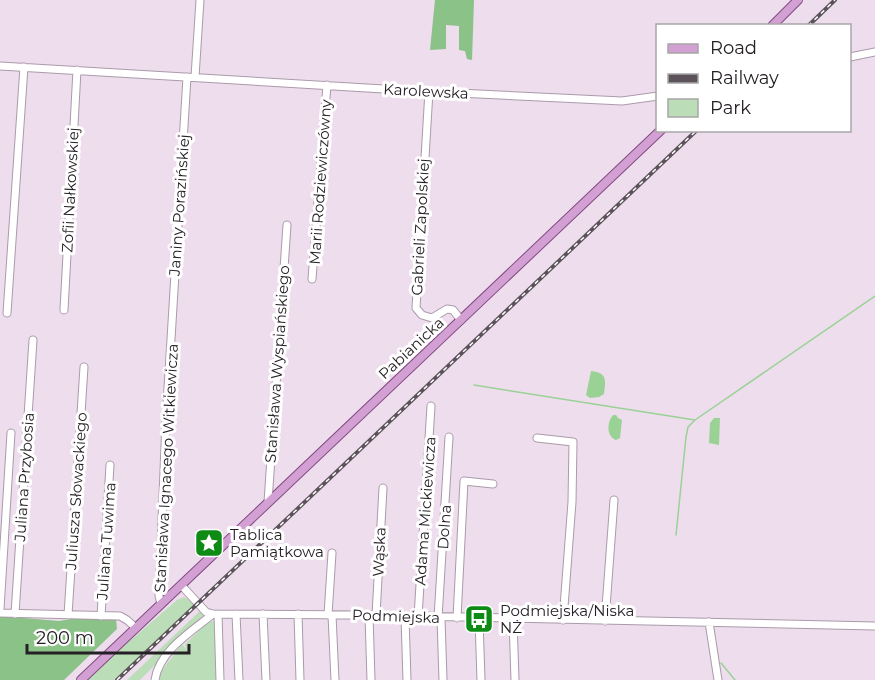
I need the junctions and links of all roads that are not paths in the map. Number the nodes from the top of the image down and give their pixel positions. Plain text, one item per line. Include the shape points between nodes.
1 (200, 0) edge
2 (798, 0) edge
3 (774, 24) edge
4 (875, 52) edge
5 (851, 57) edge
6 (0, 66) edge
7 (24, 67) junction
8 (76, 70) junction
9 (191, 77) junction
10 (327, 85) junction
11 (429, 91) junction
12 (656, 96) edge
13 (659, 132) edge
14 (286, 225) dead end
15 (312, 279) dead end
16 (64, 310) dead end
17 (7, 313) dead end
18 (461, 320) junction
19 (172, 333) joint
20 (33, 340) dead end
21 (84, 367) dead end
22 (431, 406) dead end
23 (11, 433) dead end
24 (449, 437) dead end
25 (537, 438) dead end
26 (110, 465) dead end
27 (493, 484) dead end
28 (382, 488) dead end
29 (614, 500) dead end
30 (268, 502) junction
31 (332, 553) dead end
32 (181, 585) junction
33 (161, 604) junction
34 (0, 611) edge
35 (15, 614) junction
36 (215, 614) junction
37 (236, 614) junction
38 (263, 614) junction
39 (298, 614) junction
40 (68, 615) junction
41 (330, 615) junction
42 (373, 615) junction
43 (101, 616) junction
44 (405, 616) junction
45 (418, 617) junction
46 (440, 618) junction
47 (457, 618) junction
48 (479, 619) junction
49 (513, 620) junction
50 (563, 620) junction
51 (605, 621) junction
52 (709, 622) junction
53 (875, 626) edge
54 (135, 628) junction
55 (156, 676) edge
56 (81, 680) edge
57 (220, 680) edge
58 (239, 680) edge
59 (266, 680) edge
60 (300, 680) edge
61 (335, 680) edge
62 (371, 680) edge
63 (407, 680) edge
64 (443, 680) edge
65 (481, 680) edge
66 (515, 680) edge
67 (718, 680) edge

1 - 9 street
2 - 3 main road
4 - 5 street
6 - 7 street, Karolewska
7 - 8 street, Karolewska
7 - 17 street
8 - 9 street, Karolewska
8 - 16 street, Zofii Nałkowskiej
9 - 10 street, Karolewska
9 - 19 street, Janiny Porazińskiej
10 - 11 street, Karolewska
10 - 15 street, Marii Rodziewiczówny
11 - 12 street, Karolewska via 622,101
11 - 18 street, Gabrieli Zapolskiej via 416,308 432,318 447,309 453,310
13 - 18 main road, Pabianicka
14 - 30 street, Stanisława Wyspiańskiego
18 - 30 main road, Pabianicka
19 - 33 street, Stanisława Ignacego Witkiewicza
20 - 35 street, Juliana Przybosia
21 - 40 street, Juliusza Słowackiego
22 - 45 street, Adama Mickiewicza
23 - 34 street
24 - 46 street, Dolna
25 - 50 street via 573,442
26 - 43 street, Juliana Tuwima
27 - 47 street via 464,481
28 - 42 street, Wąska
29 - 51 street
30 - 32 main road, Pabianicka
31 - 41 street
32 - 33 main road, Pabianicka
32 - 36 street via 206,612
33 - 54 main road, Pabianicka
34 - 35 street
35 - 40 street
36 - 37 street, Podmiejska
36 - 55 street via 178,642
36 - 57 street
37 - 38 street, Podmiejska
37 - 58 street
38 - 39 street, Podmiejska
38 - 59 street
39 - 41 street, Podmiejska
39 - 60 street
40 - 43 street
41 - 42 street, Podmiejska
41 - 61 street
42 - 44 street, Podmiejska
42 - 62 street, Wąska
43 - 54 street via 123,617
44 - 45 street, Podmiejska
44 - 63 street
45 - 46 street, Podmiejska
46 - 47 street, Podmiejska
46 - 64 street, Dolna
47 - 48 street, Podmiejska
48 - 49 street, Podmiejska
48 - 65 street
49 - 50 street, Podmiejska
49 - 66 street
50 - 51 street, Podmiejska
51 - 52 street, Podmiejska
52 - 53 street, Podmiejska
52 - 67 street
54 - 56 main road, Pabianicka

